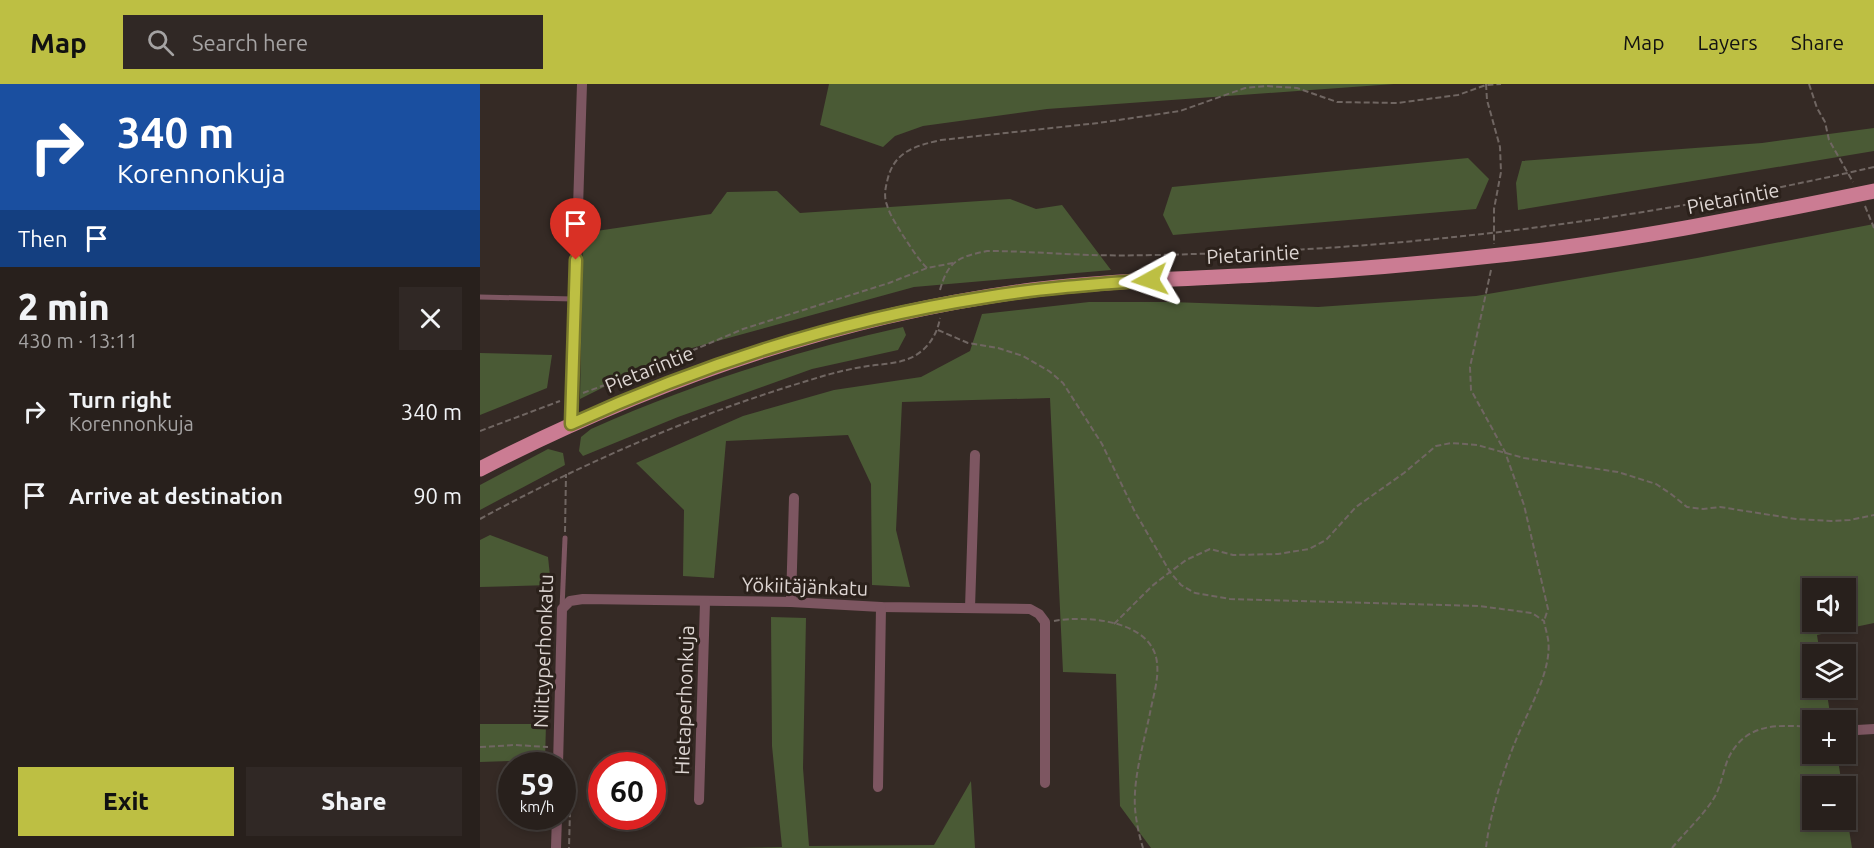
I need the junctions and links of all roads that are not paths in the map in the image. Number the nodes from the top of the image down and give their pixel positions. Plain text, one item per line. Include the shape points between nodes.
1 (582, 84) edge
2 (1867, 193) edge
3 (480, 297) edge
4 (575, 299) junction
5 (571, 424) junction
6 (975, 455) dead end
7 (480, 469) edge
8 (794, 498) dead end
9 (565, 538) road end
10 (705, 602) junction
11 (791, 602) junction
12 (881, 607) junction
13 (970, 608) junction
14 (562, 609) junction
15 (1874, 729) edge
16 (1857, 730) dead end
17 (558, 752) edge
18 (1045, 783) dead end
19 (878, 787) dead end
20 (699, 800) dead end
21 (557, 830) edge
22 (556, 848) edge

1 - 4 street
2 - 5 main road, Pietarintie via 1661,233 1495,256 1083,285 946,304 761,350 695,372
3 - 4 lane
4 - 5 street
5 - 7 main road, Pietarintie
6 - 13 street
8 - 11 street
9 - 14 lane, Niittyperhonkatu
10 - 11 street, Yökiitäjänkatu
10 - 14 street, Yökiitäjänkatu via 583,599 570,601
10 - 20 street, Hietaperhonkuja
11 - 12 street, Yökiitäjänkatu
12 - 13 street, Yökiitäjänkatu
12 - 19 street
13 - 18 street, Yökiitäjänkatu via 1030,609 1045,622
14 - 17 street, Niittyperhonkatu
15 - 16 street
21 - 22 street

